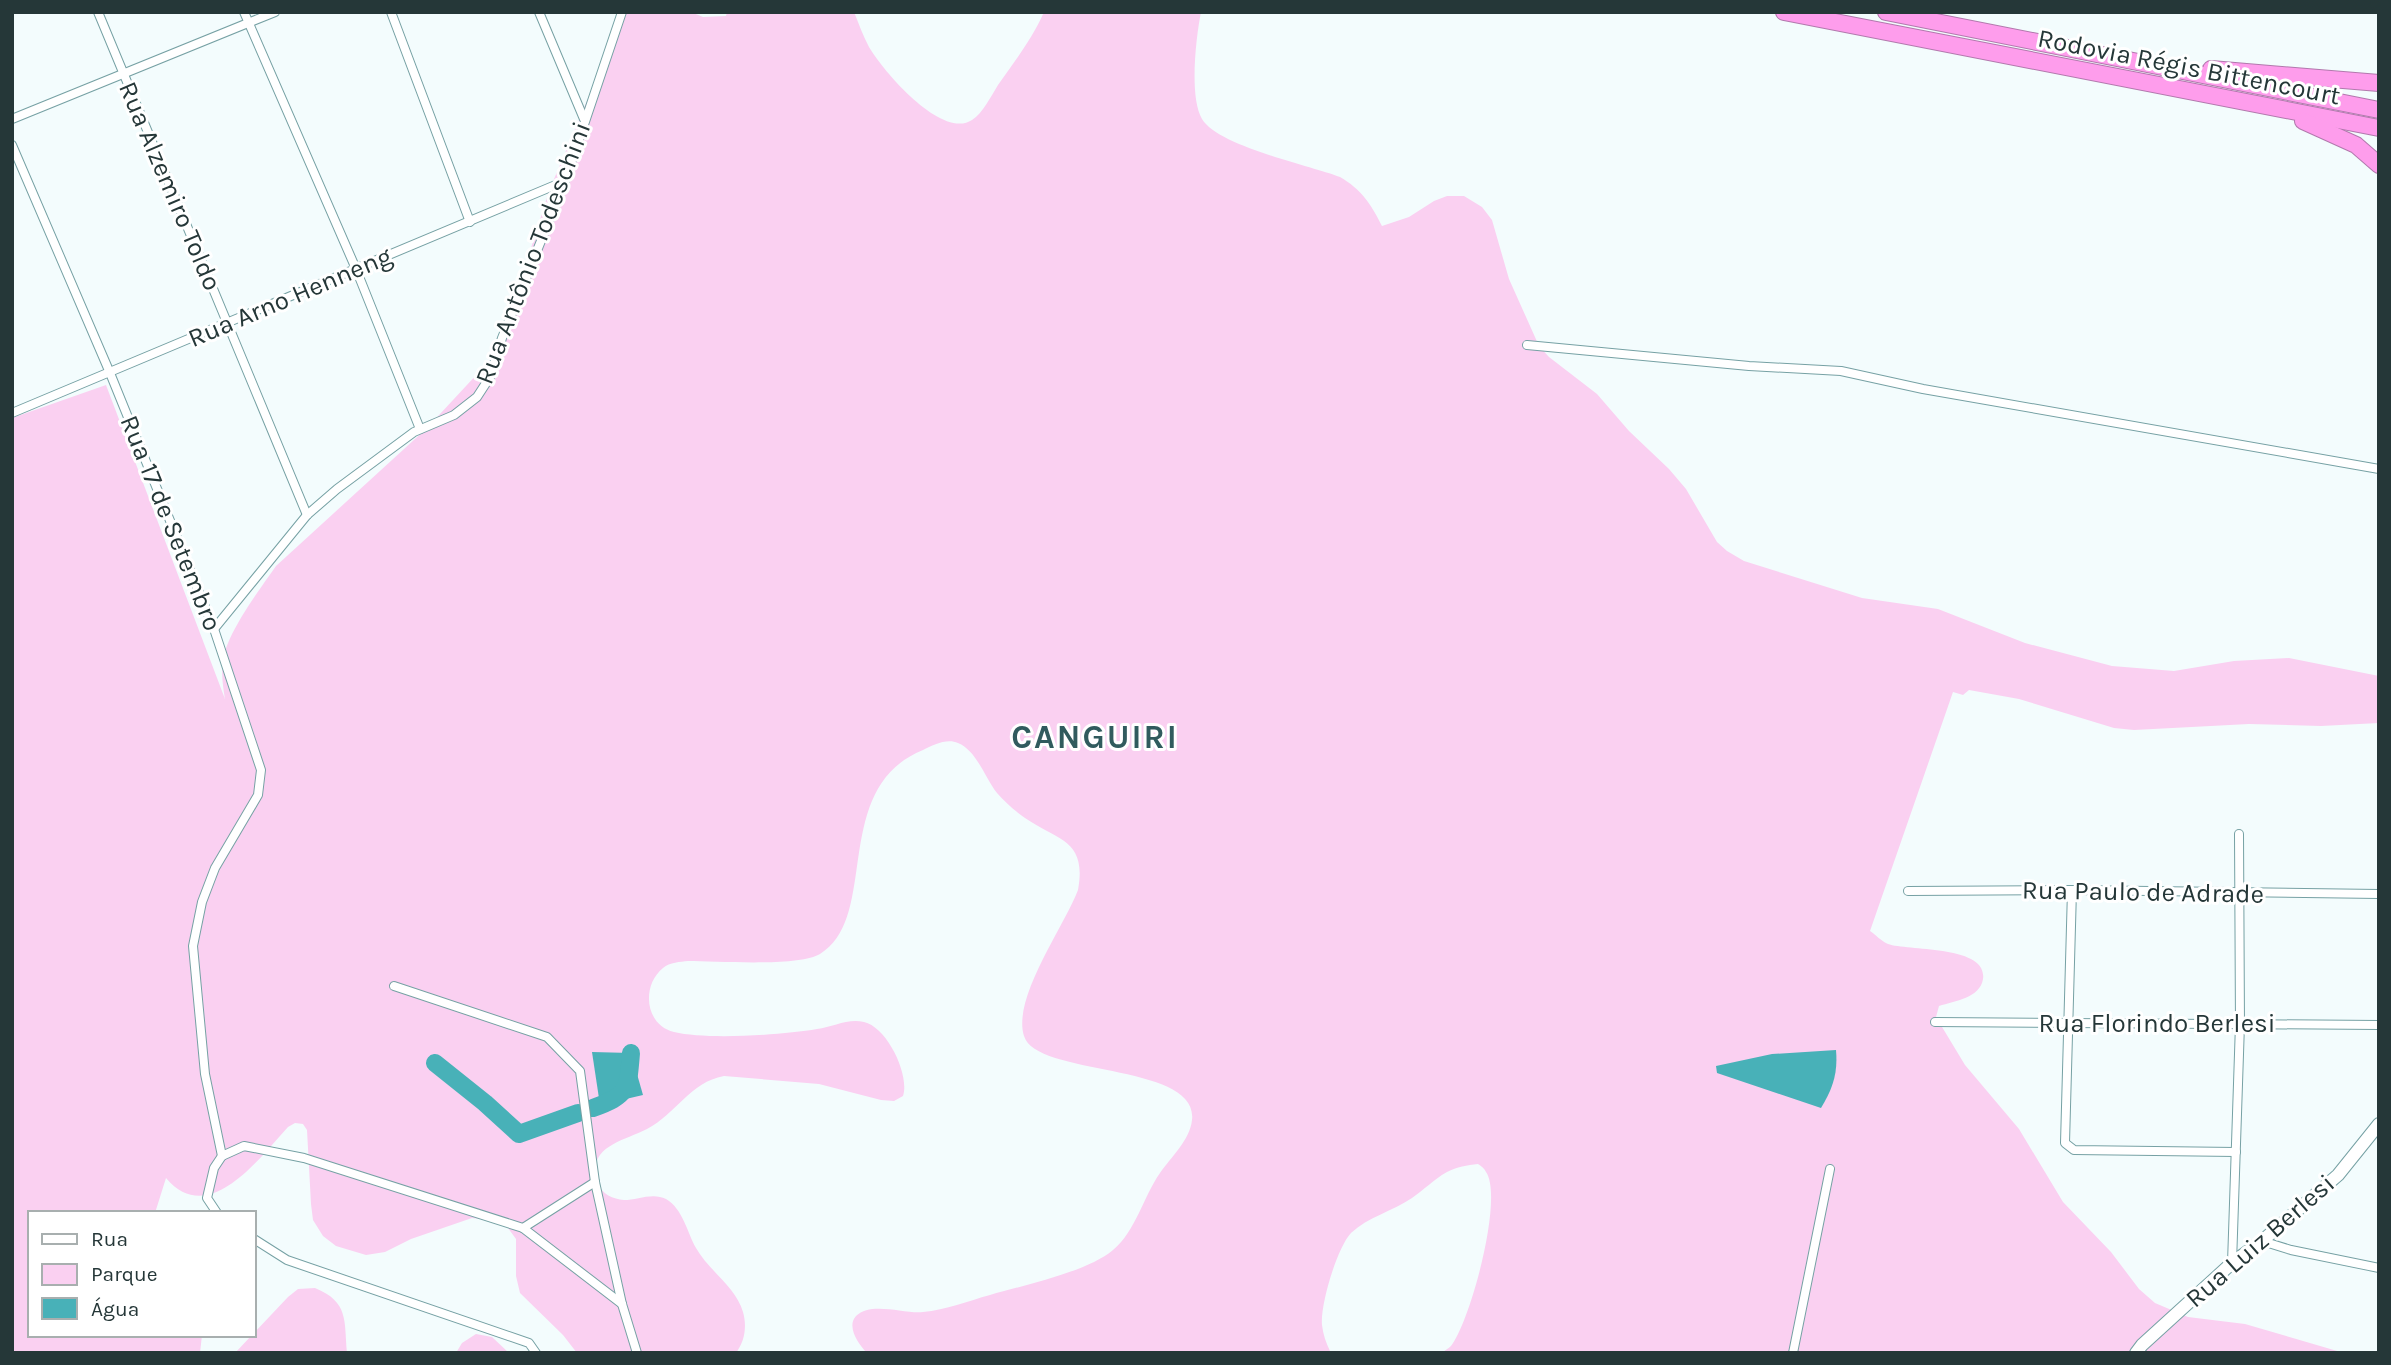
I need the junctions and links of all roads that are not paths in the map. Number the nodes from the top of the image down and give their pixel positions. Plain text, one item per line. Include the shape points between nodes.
1 (98, 12) edge
2 (244, 12) edge
3 (275, 12) edge
4 (391, 12) edge
5 (539, 12) edge
6 (622, 12) edge
7 (1784, 12) edge
8 (1886, 12) edge
9 (250, 24) junction
10 (2118, 60) junction
11 (124, 75) junction
12 (2379, 83) edge
13 (2199, 93) junction
14 (2379, 110) edge
15 (12, 119) edge
16 (584, 119) junction
17 (2379, 128) edge
18 (12, 145) edge
19 (2379, 166) edge
20 (565, 181) junction
21 (470, 222) junction
22 (356, 269) junction
23 (227, 324) junction
24 (1527, 345) dead end
25 (110, 373) junction
26 (14, 412) edge
27 (420, 429) junction
28 (2379, 469) edge
29 (307, 515) junction
30 (214, 629) junction
31 (2239, 834) dead end
32 (2072, 890) junction
33 (1908, 891) dead end
34 (2239, 892) junction
35 (2379, 894) edge
36 (394, 986) dead end
37 (1935, 1021) dead end
38 (2067, 1023) junction
39 (2240, 1024) junction
40 (2379, 1025) edge
41 (2379, 1124) edge
42 (2236, 1152) junction
43 (222, 1156) junction
44 (1830, 1169) dead end
45 (595, 1182) junction
46 (216, 1211) edge
47 (523, 1228) junction
48 (256, 1240) edge
49 (2262, 1241) junction
50 (2232, 1263) junction
51 (2379, 1268) edge
52 (622, 1304) junction
53 (536, 1353) edge
54 (638, 1353) edge
55 (1793, 1353) edge
56 (2136, 1353) edge

1 - 11 street, Rua Alzemiro Toldo
2 - 9 street
3 - 9 street
4 - 21 street
5 - 16 street
6 - 16 street, Rua Antônio Todeschini
7 - 13 highway, Rodovia Régis Bittencourt
8 - 10 highway, Rodovia Régis Bittencourt
9 - 11 street
9 - 22 street
10 - 12 highway
10 - 14 highway, Rodovia Régis Bittencourt
11 - 15 street
11 - 23 street, Rua Alzemiro Toldo
13 - 17 highway, Rodovia Régis Bittencourt
13 - 19 highway via 2311,123 2356,145
16 - 20 street, Rua Antônio Todeschini
18 - 25 street, Rua 17 de Setembro
20 - 21 street, Rua Arno Henneng
20 - 27 street, Rua Antônio Todeschini via 490,377 477,397 454,415
21 - 22 street, Rua Arno Henneng
22 - 23 street, Rua Arno Henneng
22 - 27 street
23 - 25 street, Rua Arno Henneng
23 - 29 street, Rua Alzemiro Toldo
24 - 28 street via 1841,371
25 - 26 street, Rua Arno Henneng
25 - 30 street, Rua 17 de Setembro
27 - 29 street, Rua Antônio Todeschini
29 - 30 street, Rua Antônio Todeschini
30 - 43 street, Rua 17 de Setembro via 261,770 258,795 215,868 193,946 205,1074
31 - 34 street
32 - 33 street, Rua Paulo de Adrade
32 - 34 street, Rua Paulo de Adrade
32 - 38 street
34 - 35 street, Rua Paulo de Adrade
34 - 39 street
36 - 45 street via 547,1037 580,1071
37 - 38 street, Rua Florindo Berlesi
38 - 39 street, Rua Florindo Berlesi
38 - 42 street via 2065,1143 2074,1150
39 - 40 street, Rua Florindo Berlesi
39 - 42 street
41 - 49 street, Rua Luiz Berlesi via 2338,1175
42 - 50 street
43 - 46 street via 214,1168 208,1198
43 - 47 street via 244,1146 304,1158
44 - 55 street
45 - 47 street
45 - 52 street
47 - 52 street
48 - 53 street via 287,1260 529,1343
49 - 50 street, Rua Luiz Berlesi
49 - 51 street
50 - 56 street, Rua Luiz Berlesi
52 - 54 street

